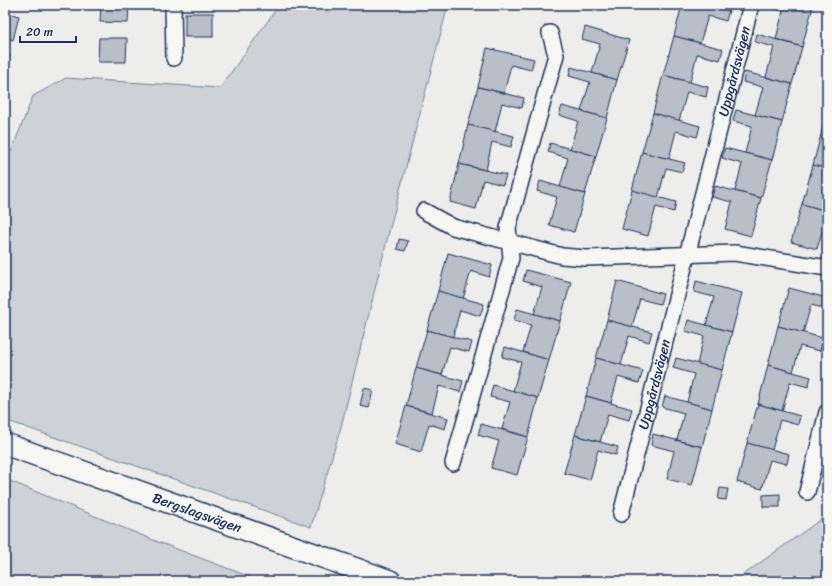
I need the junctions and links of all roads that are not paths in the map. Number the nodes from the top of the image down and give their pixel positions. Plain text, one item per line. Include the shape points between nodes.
1 (173, 5) edge
2 (751, 5) edge
3 (550, 33) dead end
4 (174, 58) dead end
5 (424, 211) dead end
6 (510, 242) junction
7 (686, 254) junction
8 (827, 268) edge
9 (827, 412) edge
10 (5, 444) edge
11 (453, 463) dead end
12 (808, 492) dead end
13 (620, 514) dead end
14 (390, 581) edge

1 - 4 street
2 - 7 street, Uppgårdsvägen
3 - 6 street via 556,55 508,228
5 - 6 street via 453,227
6 - 7 street via 578,258
6 - 11 street via 511,258
7 - 8 street via 735,253
7 - 13 street, Uppgårdsvägen
9 - 12 street
10 - 14 main road, Bergslagsvägen

